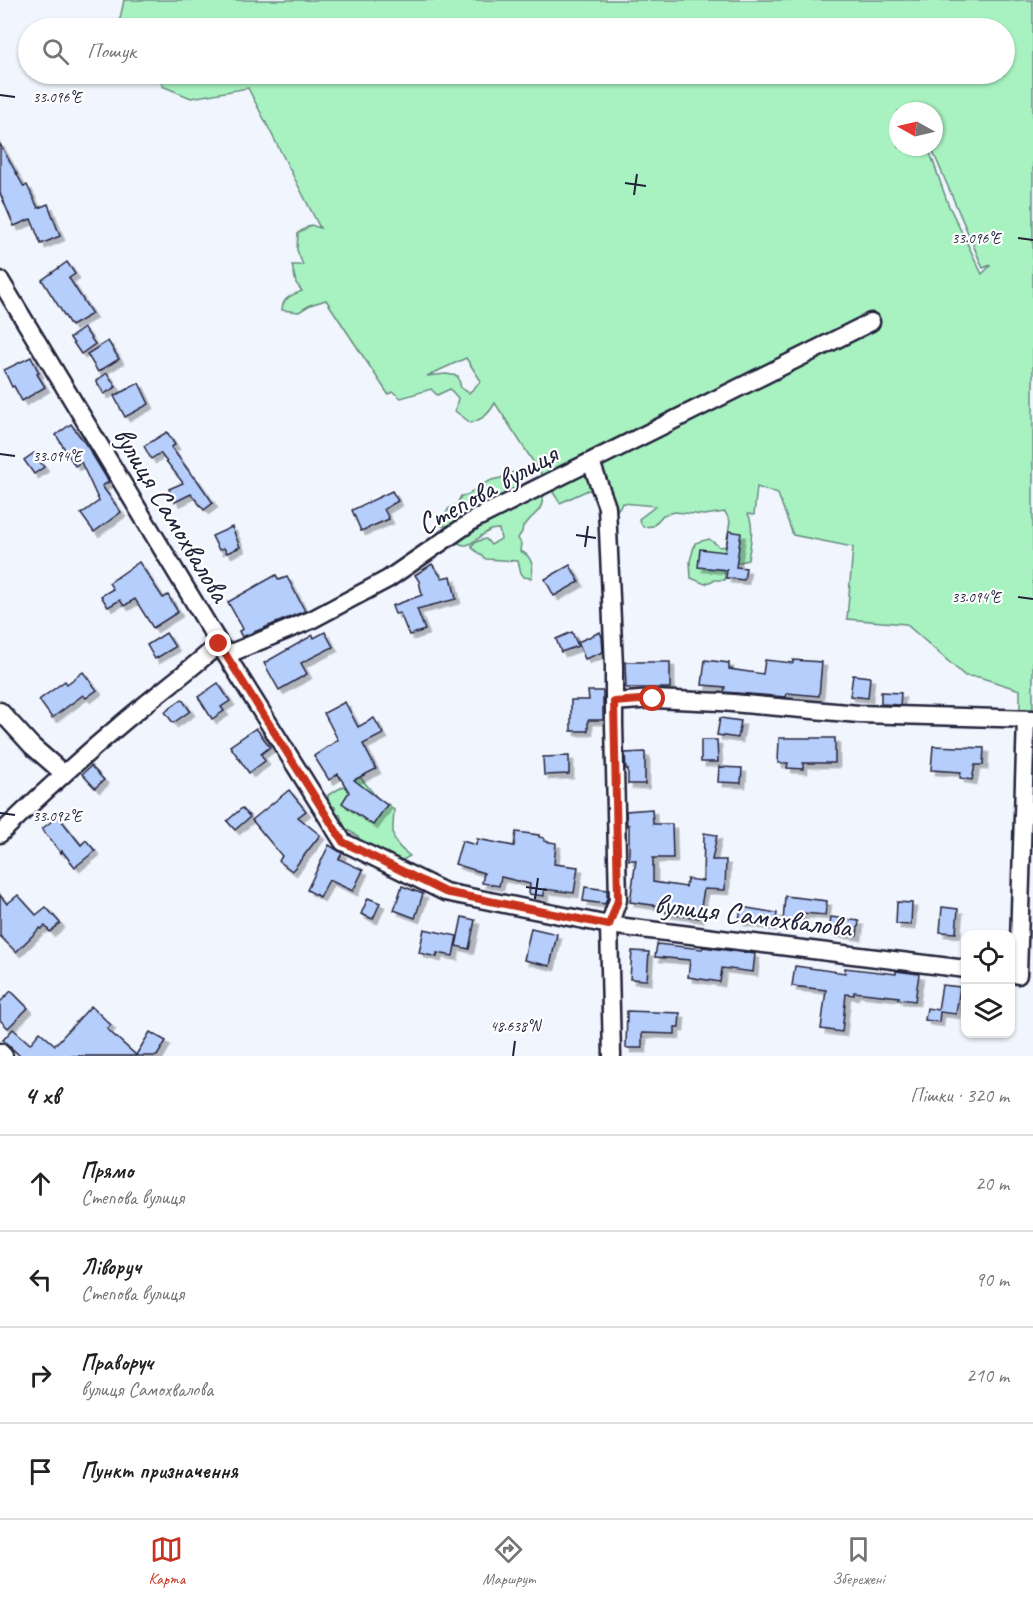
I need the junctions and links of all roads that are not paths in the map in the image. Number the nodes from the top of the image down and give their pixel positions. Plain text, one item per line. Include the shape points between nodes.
1 (0, 280) edge
2 (871, 322) dead end
3 (591, 462) junction
4 (223, 650) junction
5 (614, 702) junction
6 (0, 711) edge
7 (1029, 719) edge
8 (63, 773) junction
9 (0, 834) edge
10 (609, 925) junction
11 (961, 968) edge
12 (1020, 975) edge
13 (0, 1052) edge
14 (4, 1056) edge
15 (612, 1056) edge

1 - 4 street, вулиця Самохвалова
2 - 3 street
3 - 4 street, Степова вулиця via 475,519 388,579 311,620
3 - 5 street, Степова вулиця via 607,507
4 - 8 street, Степова вулиця via 196,665
4 - 10 street, вулиця Самохвалова via 343,842 445,892
5 - 7 street via 664,699 859,714
5 - 10 street, Степова вулиця via 618,900
6 - 8 street
7 - 12 street
8 - 9 street, Степова вулиця
10 - 11 street, вулиця Самохвалова
10 - 15 street, Степова вулиця
13 - 14 street

